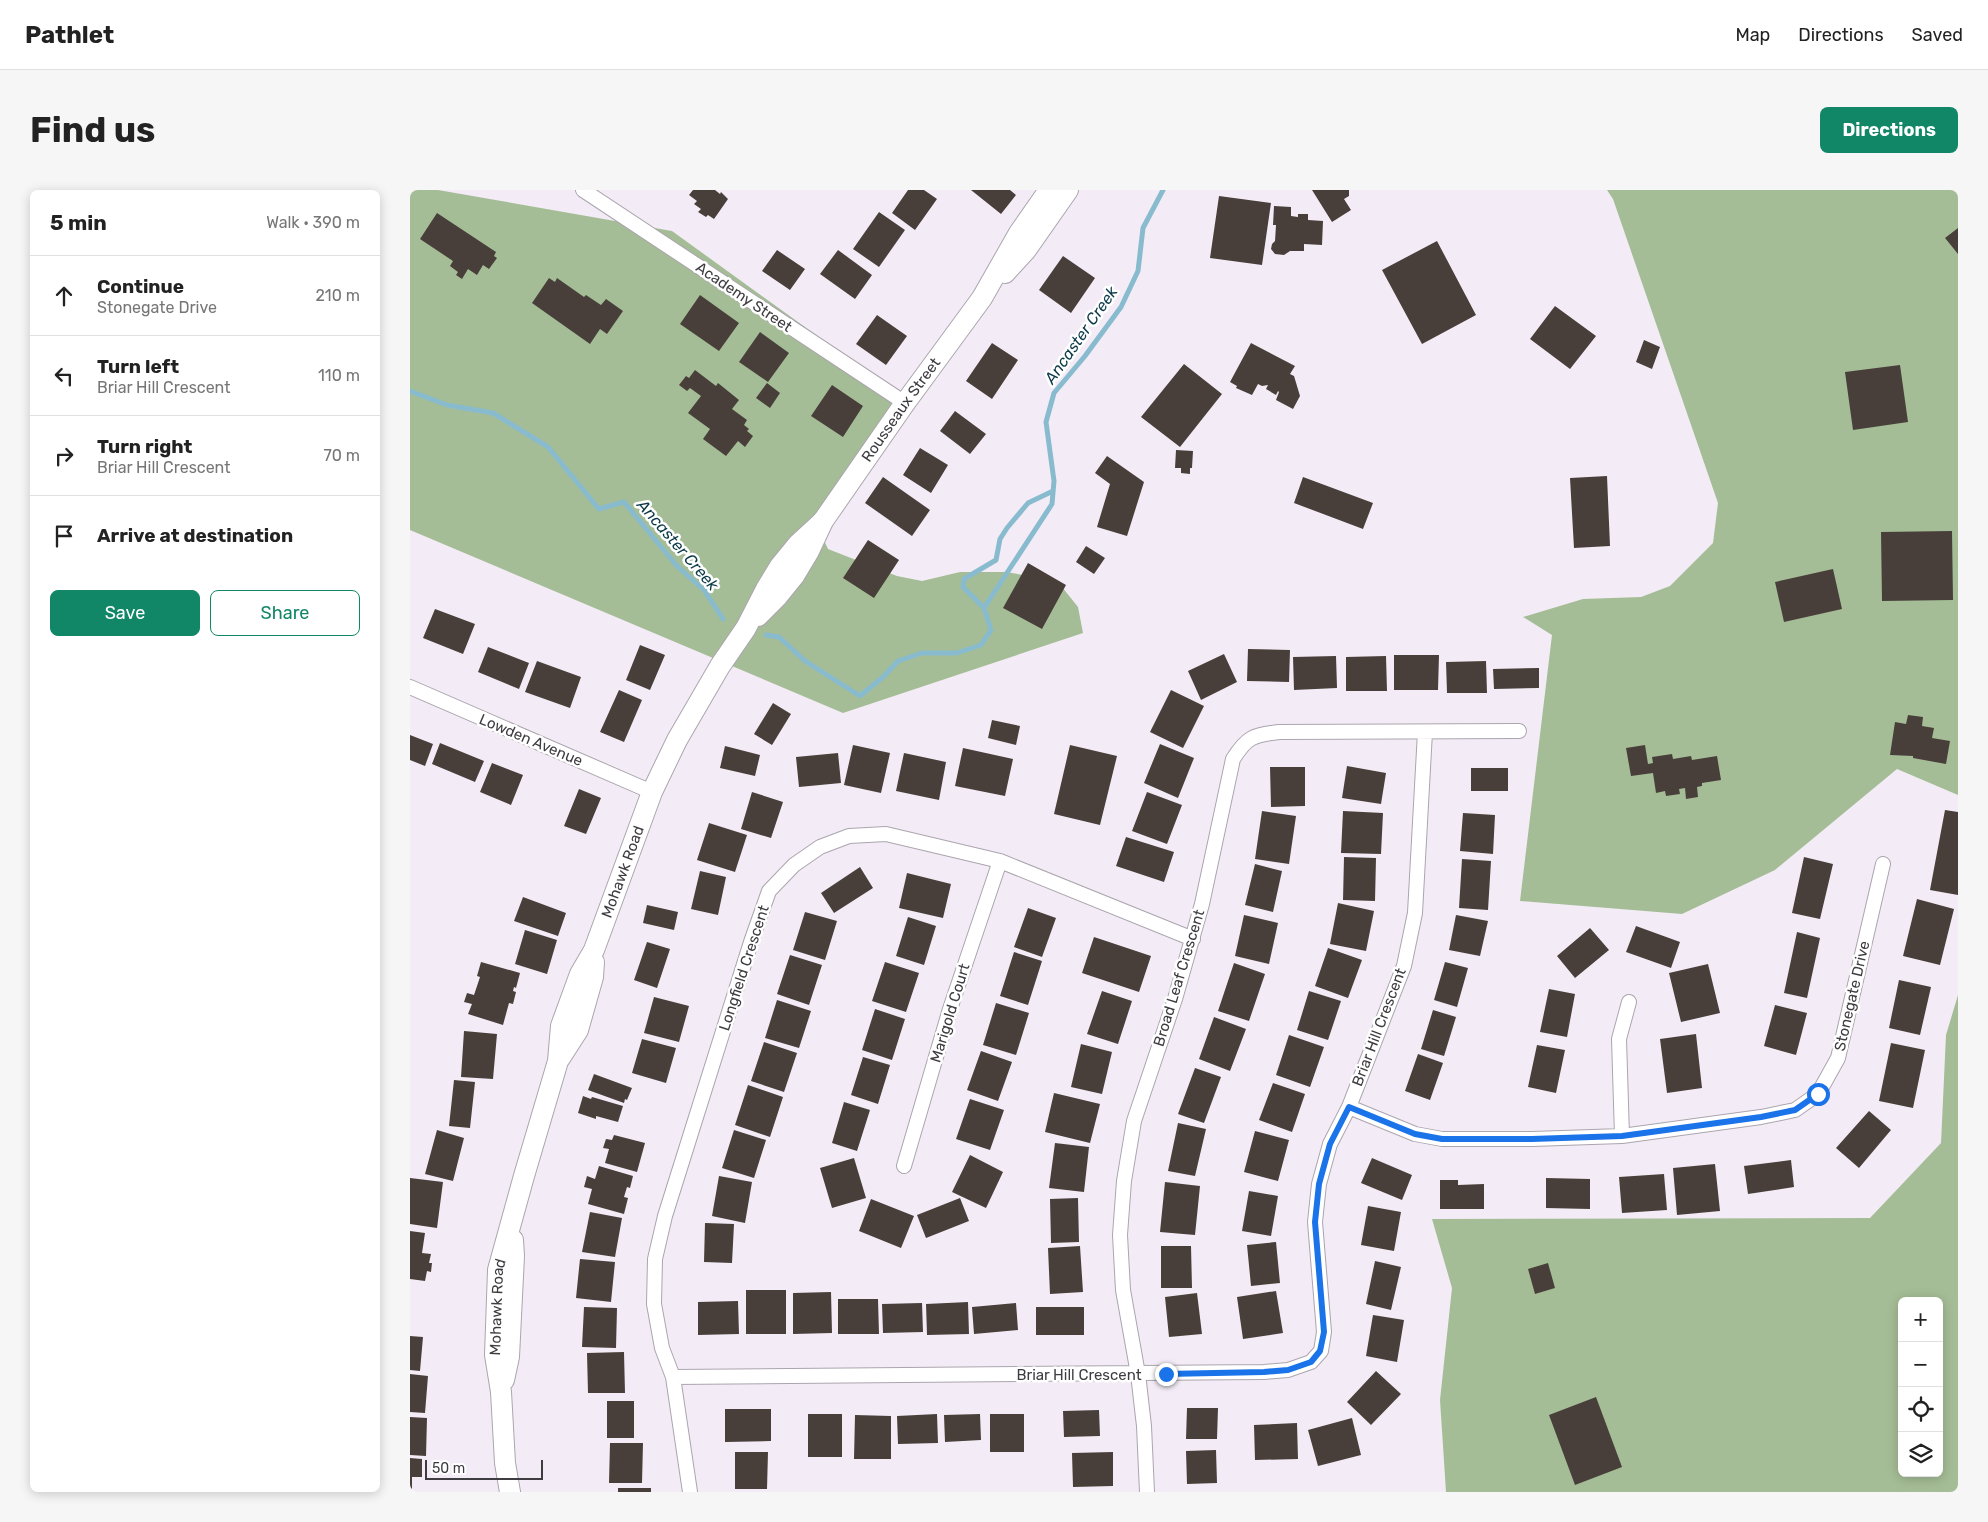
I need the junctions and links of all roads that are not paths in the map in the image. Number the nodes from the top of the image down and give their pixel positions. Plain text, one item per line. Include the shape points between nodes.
1 (583, 190) edge
2 (1049, 190) edge
3 (1068, 190) edge
4 (982, 298) junction
5 (905, 403) junction
6 (410, 687) edge
7 (1519, 731) dead end
8 (1425, 732) junction
9 (652, 792) junction
10 (1000, 861) junction
11 (1883, 864) dead end
12 (1193, 939) junction
13 (1629, 1002) dead end
14 (1349, 1107) junction
15 (1622, 1136) junction
16 (904, 1166) dead end
17 (1138, 1374) junction
18 (673, 1377) junction
19 (510, 1492) edge
20 (690, 1492) edge
21 (1147, 1492) edge

1 - 5 street, Academy Street
2 - 4 main road, Rousseaux Street via 1019,233
3 - 4 main road, Rousseaux Street via 1026,250
4 - 5 main road, Rousseaux Street
5 - 9 main road, Rousseaux Street via 823,522 798,544 780,566 677,740
6 - 9 street, Lowden Avenue
7 - 8 street, Broad Leaf Crescent
8 - 12 street, Broad Leaf Crescent via 1279,732 1259,734 1243,743 1232,759 1215,850
8 - 14 street, Briar Hill Crescent via 1415,914 1404,966
9 - 19 main road, Mohawk Road via 594,950 580,974 561,1026 558,1061 498,1270 495,1355
10 - 12 street, Longfield Crescent
10 - 16 street, Marigold Court via 950,1009
10 - 18 street, Longfield Crescent via 886,834 849,836 820,847 794,864 769,891 655,1260 654,1304 662,1348
11 - 15 street, Stonegate Drive via 1838,1058 1818,1094 1795,1110
12 - 17 street, Broad Leaf Crescent via 1134,1121 1124,1181 1120,1234 1123,1290
13 - 15 street via 1619,1039
14 - 15 street, Stonegate Drive via 1415,1134 1442,1139
14 - 17 street, Briar Hill Crescent via 1330,1144 1319,1184 1315,1222 1324,1332 1320,1351 1311,1362 1288,1370
17 - 18 street, Briar Hill Crescent
17 - 21 street, Broad Leaf Crescent
18 - 20 street, Longfield Crescent

